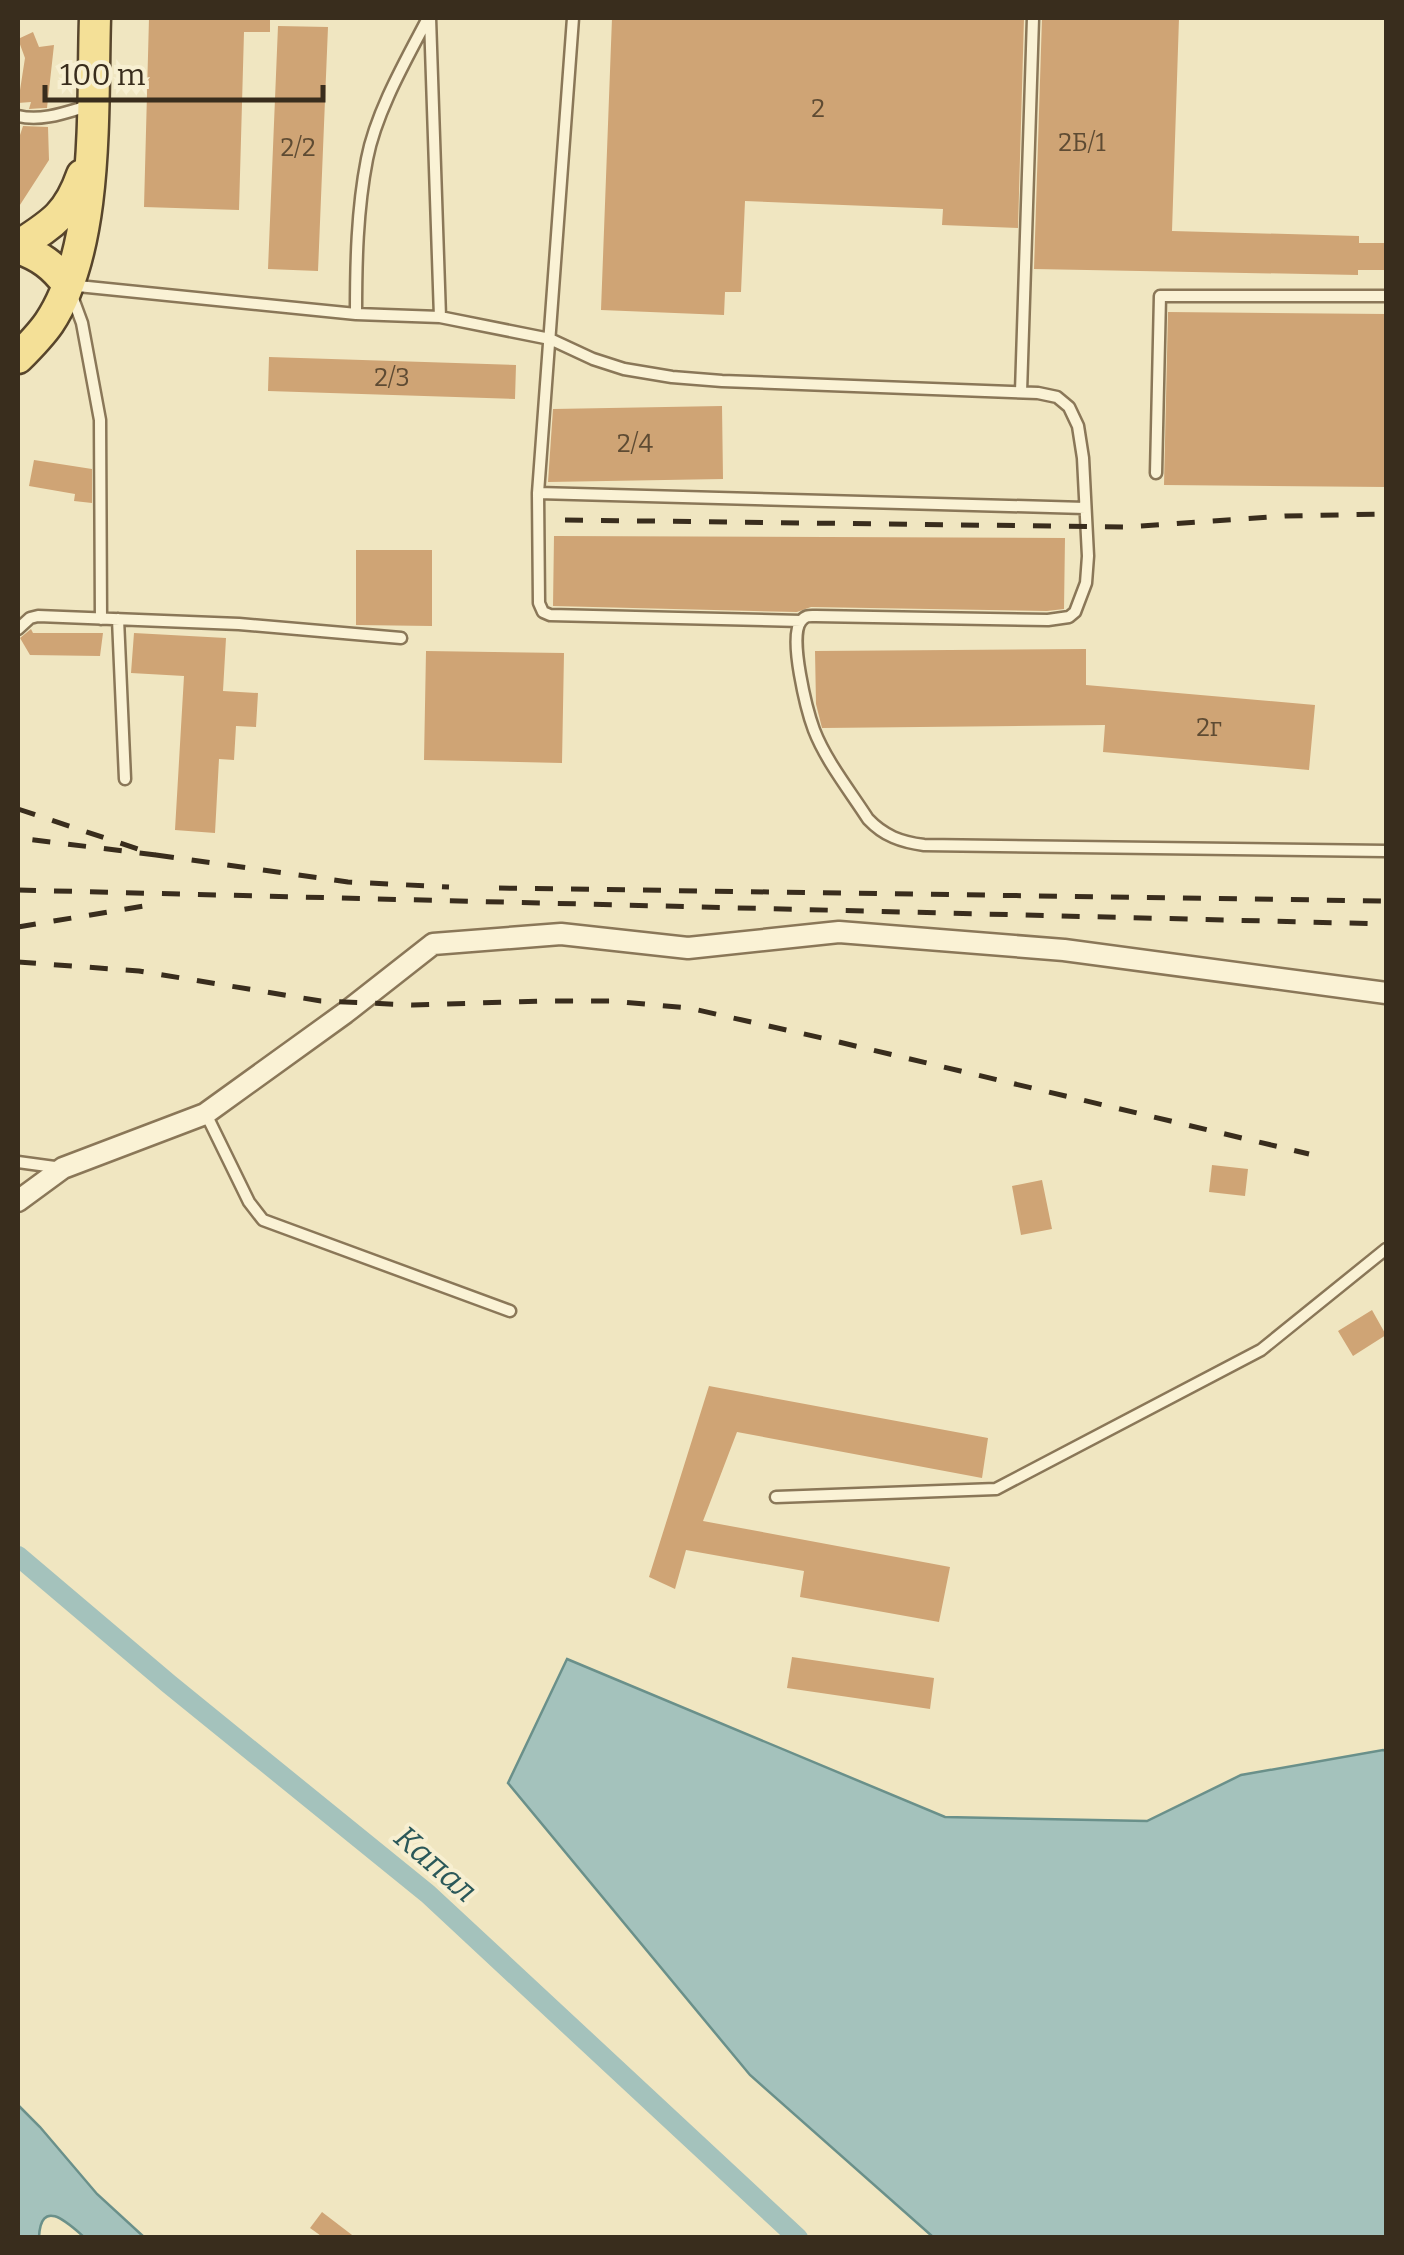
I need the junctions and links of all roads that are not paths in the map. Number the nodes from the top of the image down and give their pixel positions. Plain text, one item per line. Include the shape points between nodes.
1 (94, 18) edge
2 (429, 18) edge
3 (573, 18) edge
4 (1033, 18) edge
5 (92, 105) junction
6 (18, 116) edge
7 (91, 149) junction
8 (18, 247) edge
9 (68, 285) junction
10 (1386, 296) edge
11 (356, 314) junction
12 (440, 316) junction
13 (550, 339) junction
14 (18, 358) edge
15 (1021, 392) junction
16 (1156, 472) dead end
17 (538, 493) junction
18 (1085, 508) junction
19 (101, 619) junction
20 (118, 620) junction
21 (802, 621) junction
22 (18, 629) edge
23 (401, 638) dead end
24 (125, 780) dead end
25 (1386, 852) edge
26 (1386, 993) edge
27 (205, 1114) junction
28 (18, 1162) edge
29 (63, 1168) junction
30 (18, 1201) edge
31 (1386, 1249) edge
32 (510, 1311) dead end
33 (776, 1496) dead end

1 - 5 main road
2 - 11 lane via 391,88 367,156
2 - 12 lane
3 - 13 lane
4 - 15 lane
5 - 6 lane via 48,117
5 - 7 main road
7 - 8 main road via 75,196 57,220
7 - 9 main road
8 - 9 main road via 40,256
9 - 11 lane
9 - 14 main road via 50,322
9 - 19 lane via 100,420
10 - 16 lane via 1160,296
11 - 12 lane
12 - 13 lane
13 - 15 lane via 624,369 672,377
13 - 17 lane
15 - 18 lane via 1056,397 1069,407 1078,426
17 - 18 lane
17 - 21 lane via 539,603 550,616
18 - 21 lane via 1086,583 1069,618
19 - 20 lane
19 - 22 lane via 38,616
20 - 23 lane
20 - 24 lane
21 - 25 lane via 796,641 814,730 868,819 902,842
26 - 27 street via 1064,950 839,932 688,948 561,934 433,944
27 - 29 street
27 - 32 lane via 263,1220
28 - 29 lane
29 - 30 street
31 - 33 lane via 1261,1350 996,1489

